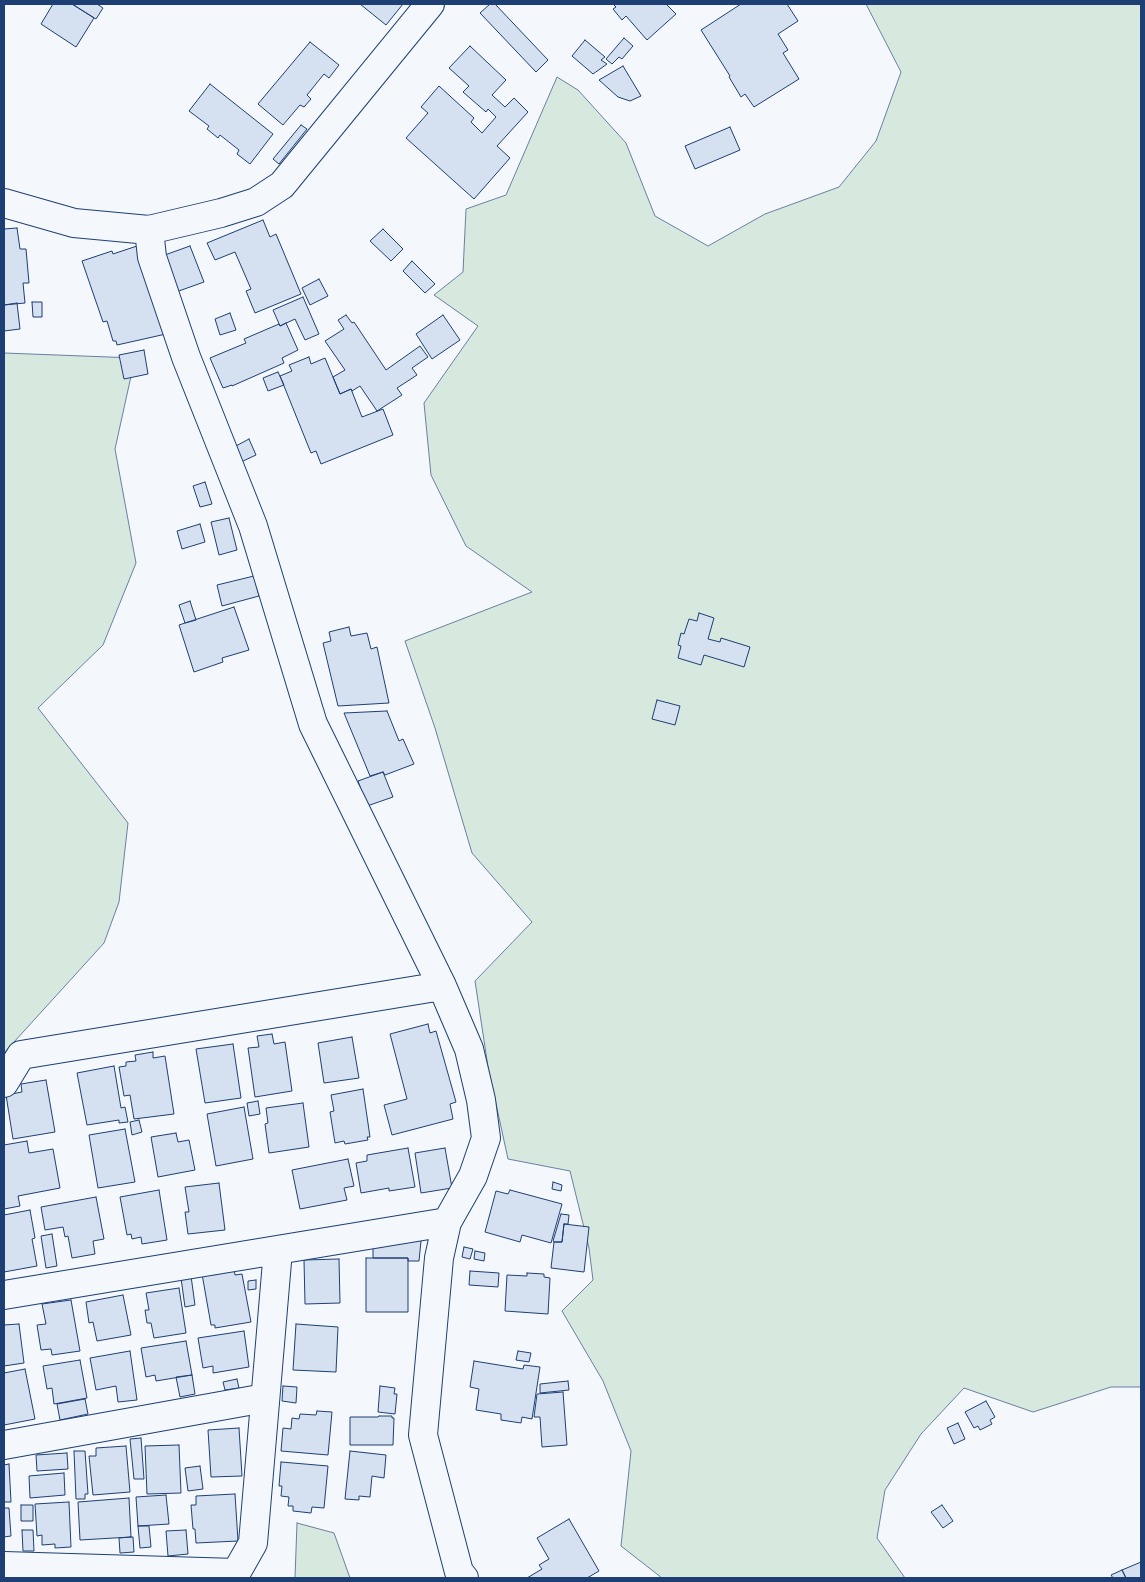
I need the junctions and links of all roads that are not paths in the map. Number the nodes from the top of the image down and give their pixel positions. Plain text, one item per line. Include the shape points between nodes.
1 (430, 4) edge
2 (4, 203) edge
3 (149, 230) junction
4 (442, 986) junction
5 (4, 1083) edge
6 (447, 1222) junction
7 (278, 1250) junction
8 (4, 1295) edge
9 (265, 1398) junction
10 (4, 1445) edge
11 (4, 1566) edge
12 (464, 1578) edge

1 - 3 street via 282,185 256,202
2 - 3 street via 74,223
3 - 4 street via 152,257 186,357 253,526 313,724
4 - 5 street via 21,1055
4 - 6 street via 469,1049 486,1138 473,1176
6 - 7 street
6 - 12 street via 439,1258 423,1435 459,1572
7 - 8 street
7 - 9 street
9 - 10 street
9 - 11 street via 253,1543 236,1574

